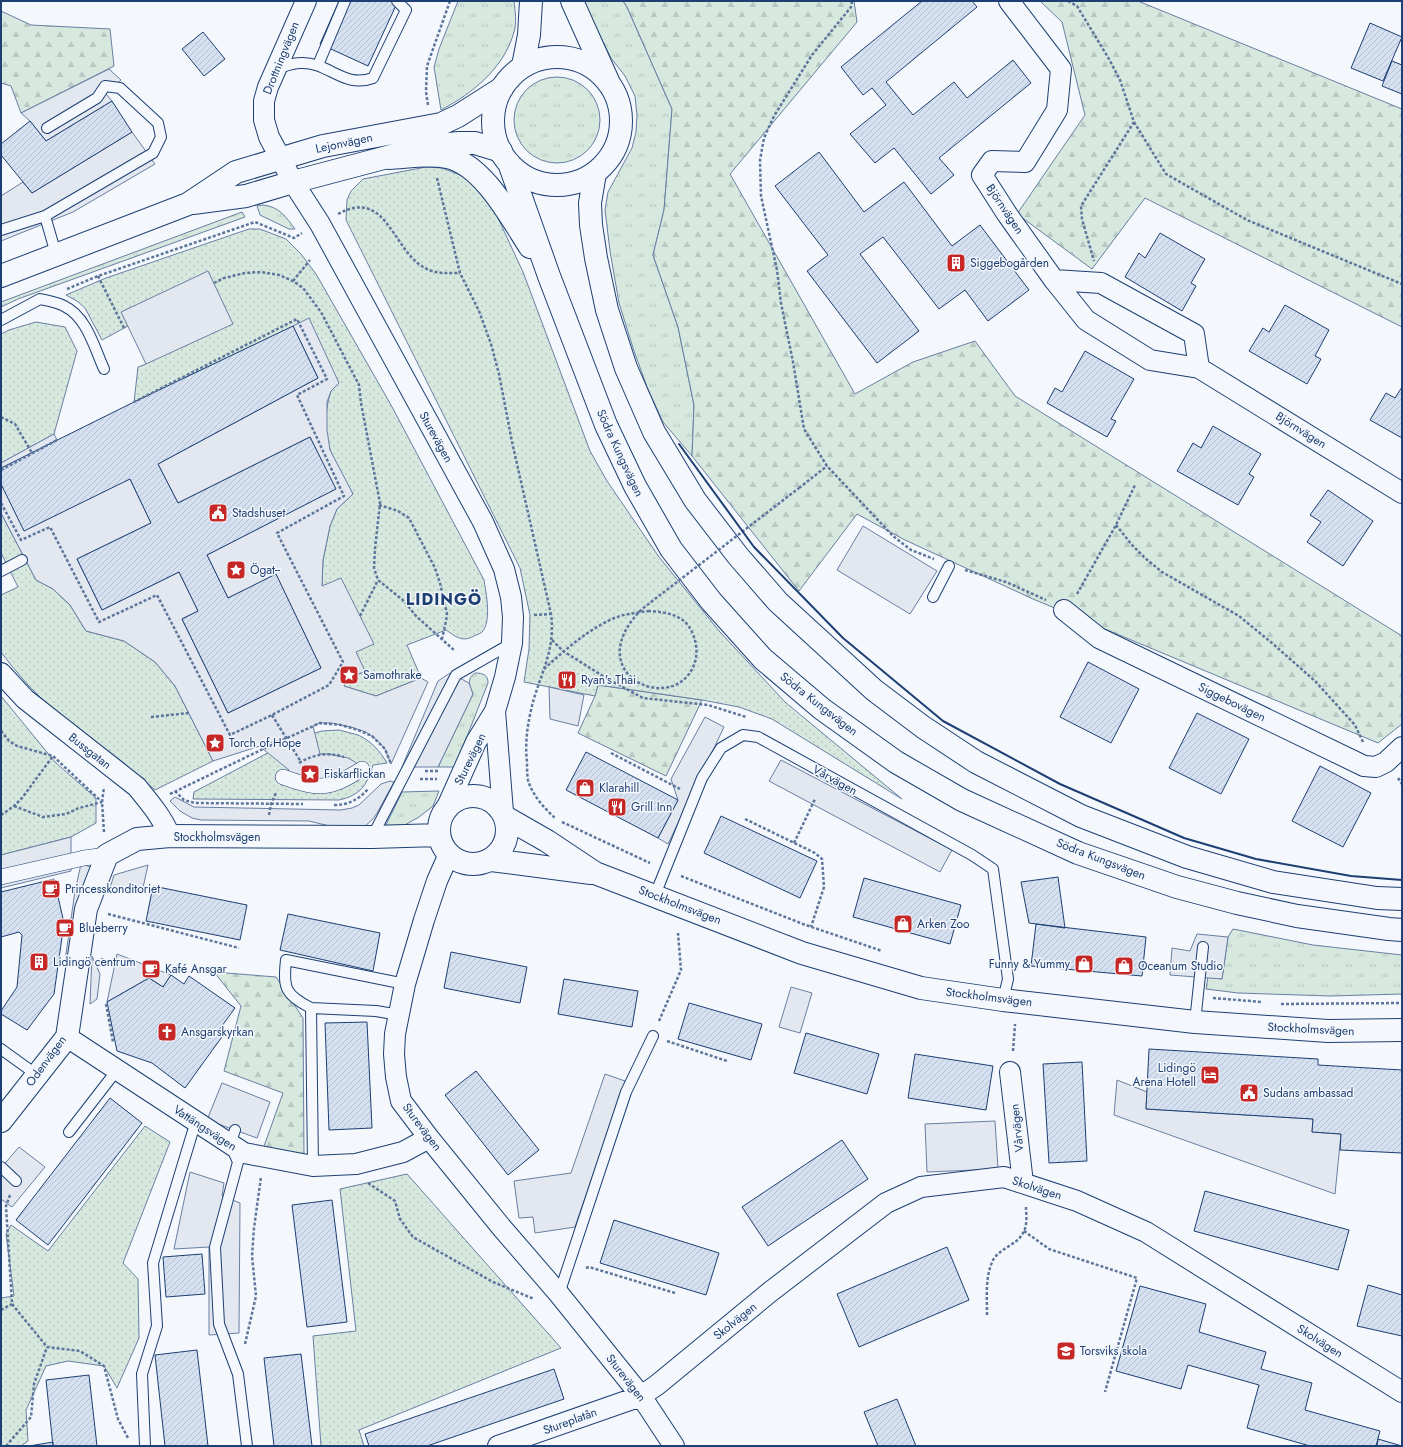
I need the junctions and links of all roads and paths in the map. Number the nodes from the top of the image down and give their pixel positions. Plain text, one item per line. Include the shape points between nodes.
1 (306, 1) edge
2 (345, 1) edge
3 (397, 1) edge
4 (450, 1) edge
5 (531, 1) edge
6 (572, 1) edge
7 (852, 1) edge
8 (1009, 1) edge
9 (1068, 1) edge
10 (1076, 1) edge
11 (1077, 6) junction
12 (318, 65) junction
13 (523, 66) junction
14 (276, 69) junction
15 (608, 81) junction
16 (502, 88) junction
17 (428, 107) dead end
18 (1134, 122) junction
19 (47, 128) dead end
20 (505, 157) junction
21 (280, 158) junction
22 (389, 158) junction
23 (595, 173) junction
24 (436, 175) dead end
25 (293, 182) junction
26 (188, 204) junction
27 (348, 209) dead end
28 (45, 216) junction
29 (1, 230) edge
30 (294, 238) dead end
31 (56, 254) junction
32 (310, 260) dead end
33 (460, 273) junction
34 (1, 276) edge
35 (98, 276) junction
36 (549, 276) junction
37 (1054, 280) junction
38 (293, 281) junction
39 (214, 283) dead end
40 (1101, 283) junction
41 (1402, 284) edge
42 (40, 299) junction
43 (1, 320) edge
44 (124, 328) dead end
45 (104, 368) dead end
46 (1199, 368) junction
47 (134, 402) dead end
48 (1, 417) edge
49 (57, 440) dead end
50 (32, 454) junction
51 (827, 466) junction
52 (1, 470) edge
53 (1135, 485) dead end
54 (1402, 493) edge
55 (1, 503) edge
56 (379, 505) junction
57 (1116, 525) junction
58 (22, 560) dead end
59 (950, 566) junction
60 (1, 571) edge
61 (378, 580) junction
62 (933, 597) dead end
63 (1064, 610) junction
64 (551, 614) junction
65 (532, 615) dead end
66 (360, 616) dead end
67 (442, 639) junction
68 (512, 644) junction
69 (455, 651) dead end
70 (543, 670) junction
71 (1, 673) edge
72 (495, 711) junction
73 (189, 713) dead end
74 (272, 715) junction
75 (151, 717) dead end
76 (1, 731) edge
77 (286, 738) junction
78 (1402, 747) edge
79 (611, 753) dead end
80 (53, 756) junction
81 (301, 762) dead end
82 (1386, 762) junction
83 (391, 766) dead end
84 (362, 769) dead end
85 (283, 777) dead end
86 (104, 783) dead end
87 (1402, 784) edge
88 (175, 791) dead end
89 (694, 796) junction
90 (816, 800) dead end
91 (102, 802) junction
92 (14, 806) junction
93 (446, 809) junction
94 (1, 815) edge
95 (504, 815) junction
96 (745, 819) dead end
97 (170, 836) junction
98 (372, 837) junction
99 (794, 843) junction
100 (444, 844) junction
101 (107, 855) junction
102 (84, 858) junction
103 (491, 860) junction
104 (665, 870) junction
105 (595, 873) junction
106 (1, 878) edge
107 (655, 896) junction
108 (1402, 899) edge
109 (102, 912) dead end
110 (811, 927) junction
111 (1402, 930) edge
112 (678, 933) dead end
113 (1203, 947) dead end
114 (239, 948) dead end
115 (885, 952) dead end
116 (100, 958) dead end
117 (114, 963) dead end
118 (405, 984) junction
119 (1198, 997) junction
120 (1003, 1000) junction
121 (1266, 1002) dead end
122 (1274, 1003) dead end
123 (1402, 1003) edge
124 (106, 1004) dead end
125 (311, 1008) junction
126 (399, 1015) junction
127 (1195, 1022) junction
128 (1015, 1024) dead end
129 (1402, 1030) edge
130 (653, 1036) junction
131 (67, 1037) junction
132 (1, 1049) edge
133 (727, 1061) dead end
134 (114, 1067) junction
135 (1010, 1072) joint
136 (37, 1075) junction
137 (1, 1121) edge
138 (196, 1122) junction
139 (69, 1132) dead end
140 (233, 1137) junction
141 (429, 1138) junction
142 (266, 1157) junction
143 (313, 1166) junction
144 (1, 1167) edge
145 (16, 1180) joint
146 (366, 1182) dead end
147 (1023, 1183) junction
148 (1026, 1204) dead end
149 (1024, 1231) junction
150 (562, 1286) junction
151 (675, 1293) dead end
152 (536, 1300) dead end
153 (12, 1304) junction
154 (1, 1310) edge
155 (987, 1315) dead end
156 (47, 1347) junction
157 (238, 1374) junction
158 (1105, 1392) dead end
159 (1402, 1392) edge
160 (641, 1396) junction
161 (128, 1439) dead end
162 (6, 1446) edge
163 (145, 1446) edge
164 (247, 1446) edge
165 (498, 1446) edge
166 (674, 1446) edge

1 - 14 street, Drottningvägen
2 - 12 lane
3 - 12 lane via 406,10 373,78 364,82 348,79
4 - 17 path via 427,66
5 - 13 main road via 529,36
6 - 15 main road, Södra Kungsvägen
7 - 51 path via 851,7 812,55 774,116 764,138 760,160 761,196 777,270 804,429
8 - 37 street, Björnvägen via 1061,69 1057,110 1025,162 992,161 982,175
9 - 11 path
10 - 11 path
11 - 18 path via 1120,80
12 - 14 lane via 300,62
13 - 15 main road, Södra Kungsvägen via 544,58 566,57 592,66
13 - 16 main road, Södra Kungsvägen
14 - 21 street, Drottningvägen via 264,101 264,120
15 - 23 main road, Södra Kungsvägen via 620,107 621,130 614,152
16 - 20 main road, Södra Kungsvägen via 494,108 493,124
16 - 21 main road, Lejonvägen via 441,124 323,146
18 - 40 path via 1081,206 1082,219
18 - 41 path via 1166,174 1247,220
19 - 28 lane via 97,98 105,86 120,88 158,123 161,137 153,153
20 - 22 main road, Lejonvägen via 475,143 459,143 429,146
20 - 23 main road, Södra Kungsvägen via 531,180 553,185 575,183
20 - 36 main road, Södra Kungsvägen
21 - 25 street, Drottningvägen
21 - 26 main road, Lejonvägen via 236,172
22 - 25 main road, Lejonvägen
22 - 36 main road via 429,155 448,157 462,162 477,173 502,204
23 - 108 main road via 590,203 591,225 607,310 626,368 654,432 695,500 738,556 778,602 874,690 976,762 1080,816 1187,857 1273,882 1377,898
24 - 33 path
25 - 26 main road, Lejonvägen via 246,196
25 - 68 street, Sturevägen via 320,224 483,522 504,569 513,617
26 - 31 main road, Lejonvägen
27 - 33 path via 364,207 377,212 404,248 428,270 443,274
28 - 29 lane
28 - 31 lane
30 - 35 path via 255,222
31 - 34 main road, Lejonvägen
32 - 38 path
33 - 64 path via 479,311 491,344
35 - 42 path
35 - 44 path
36 - 111 main road, Södra Kungsvägen via 606,425 635,486 671,549 710,601 763,659 822,709 896,762 962,800 1078,853 1177,887 1237,903 1297,916
37 - 40 street
37 - 46 street, Björnvägen via 1086,320 1150,360
38 - 39 path via 279,275 260,272 234,275
38 - 56 path via 303,288 321,312 359,385
40 - 46 street via 1194,334
42 - 43 lane
42 - 45 lane via 64,305 80,318
46 - 54 street, Björnvägen
47 - 74 path via 297,319 327,379 297,395 344,496 277,534 343,662 329,685
48 - 50 path via 15,424
49 - 50 path
50 - 52 path
51 - 59 path via 893,536 911,550
51 - 70 path, bridge via 642,609 628,626 620,646 620,658 625,670 635,680 658,688 671,686 684,678 693,667 696,655 695,640 692,630 680,618 666,612 648,611 622,615 611,619 580,638
53 - 57 path
55 - 74 path via 20,540 50,527 99,622 157,594 230,735
56 - 61 path via 374,549 374,568
56 - 67 path via 398,511 409,518 435,568 447,614
57 - 63 path via 1079,591
57 - 82 path via 1136,550 1162,572 1239,616 1272,643 1315,681 1355,725 1366,747
58 - 60 lane
59 - 62 lane
59 - 63 path via 1006,582
61 - 66 path
61 - 67 path via 404,601 416,616
63 - 82 street, Siggebovägen via 1099,638 1364,766 1376,767
64 - 65 path
64 - 70 path via 552,640
67 - 69 path
68 - 72 street, Sturevägen
68 - 98 lane via 456,675
70 - 104 path via 531,710 525,744 528,780 534,793 546,810 558,820
71 - 97 street, Bussgatan via 26,699 137,787 164,822
72 - 93 street, Sturevägen via 476,742
72 - 95 street, Sturevägen
73 - 75 path
74 - 77 path
76 - 80 path via 17,746
77 - 81 path
77 - 83 path via 320,723 351,727 366,732 377,740 385,749
77 - 88 path
78 - 82 street
79 - 89 path
80 - 91 path
80 - 92 path
82 - 87 path
84 - 85 street via 340,781 315,787
86 - 91 path
89 - 104 lane, Vårvägen
89 - 120 lane, Vårvägen via 721,748 743,735 758,737 972,855 993,869 1008,979
90 - 99 path
91 - 92 path via 48,817
91 - 102 path via 104,833
92 - 94 path
93 - 95 main road, Stockholmsvägen via 462,797 474,796 494,803
93 - 100 main road via 441,821
95 - 103 main road via 508,834 499,853
95 - 105 main road, Stockholmsvägen
96 - 99 path
97 - 98 main road, Stockholmsvägen
97 - 101 main road, Stockholmsvägen via 137,839
98 - 100 main road, Stockholmsvägen
99 - 110 path via 822,859 824,887
100 - 103 main road, Stockholmsvägen via 462,863 477,864
100 - 118 street, Sturevägen via 437,882
101 - 102 street, Stockholmsvägen
101 - 131 main road, Odenvägen via 86,909
102 - 106 street, Stockholmsvägen
103 - 105 main road, Stockholmsvägen
104 - 107 lane, Vårvägen
104 - 110 path
105 - 107 main road, Stockholmsvägen
107 - 120 main road, Stockholmsvägen via 802,953 921,988
109 - 114 path
110 - 115 path
112 - 130 path via 681,970
113 - 119 lane
116 - 117 path
118 - 125 lane via 286,960 286,989 296,1000
118 - 126 street, Sturevägen
119 - 121 path
119 - 127 lane
120 - 127 main road, Stockholmsvägen
122 - 123 path
124 - 134 path via 116,1055
125 - 126 lane
125 - 143 lane
126 - 141 street, Sturevägen via 394,1054 396,1077 402,1101
127 - 129 main road, Stockholmsvägen via 1328,1031
128 - 135 path
130 - 133 path
130 - 150 lane via 626,1092
131 - 134 street, Vattängsvägen
131 - 136 main road, Odenvägen
132 - 136 lane
134 - 138 street, Vattängsvägen
134 - 139 lane
135 - 147 street, Vårvägen
136 - 137 main road, Odenvägen
138 - 140 street, Vattängsvägen
138 - 163 lane via 153,1263 157,1326 142,1374
140 - 142 street, Vattängsvägen via 244,1153
140 - 157 lane via 238,1162 215,1247 219,1324
141 - 143 street, Vattängsvägen via 403,1152 356,1164
141 - 150 street, Sturevägen via 502,1228
142 - 143 street, Vattängsvägen
142 - 157 path via 254,1228 252,1256 256,1296
144 - 145 lane
145 - 153 path via 6,1206
146 - 152 path via 395,1202 400,1219 413,1237 493,1282
147 - 159 street, Skolvägen via 1077,1201 1146,1232
147 - 160 street, Skolvägen via 1004,1177 921,1187 886,1204 770,1292
148 - 149 path
149 - 155 path via 994,1259 988,1274
149 - 158 path via 1049,1249 1137,1278
150 - 151 path via 589,1267
150 - 160 street, Sturevägen
153 - 154 path
153 - 156 path
156 - 161 path via 80,1352 104,1366 118,1419
156 - 162 path via 34,1384 31,1417
157 - 164 lane
160 - 165 street, Stureplatån
160 - 166 street, Sturevägen

